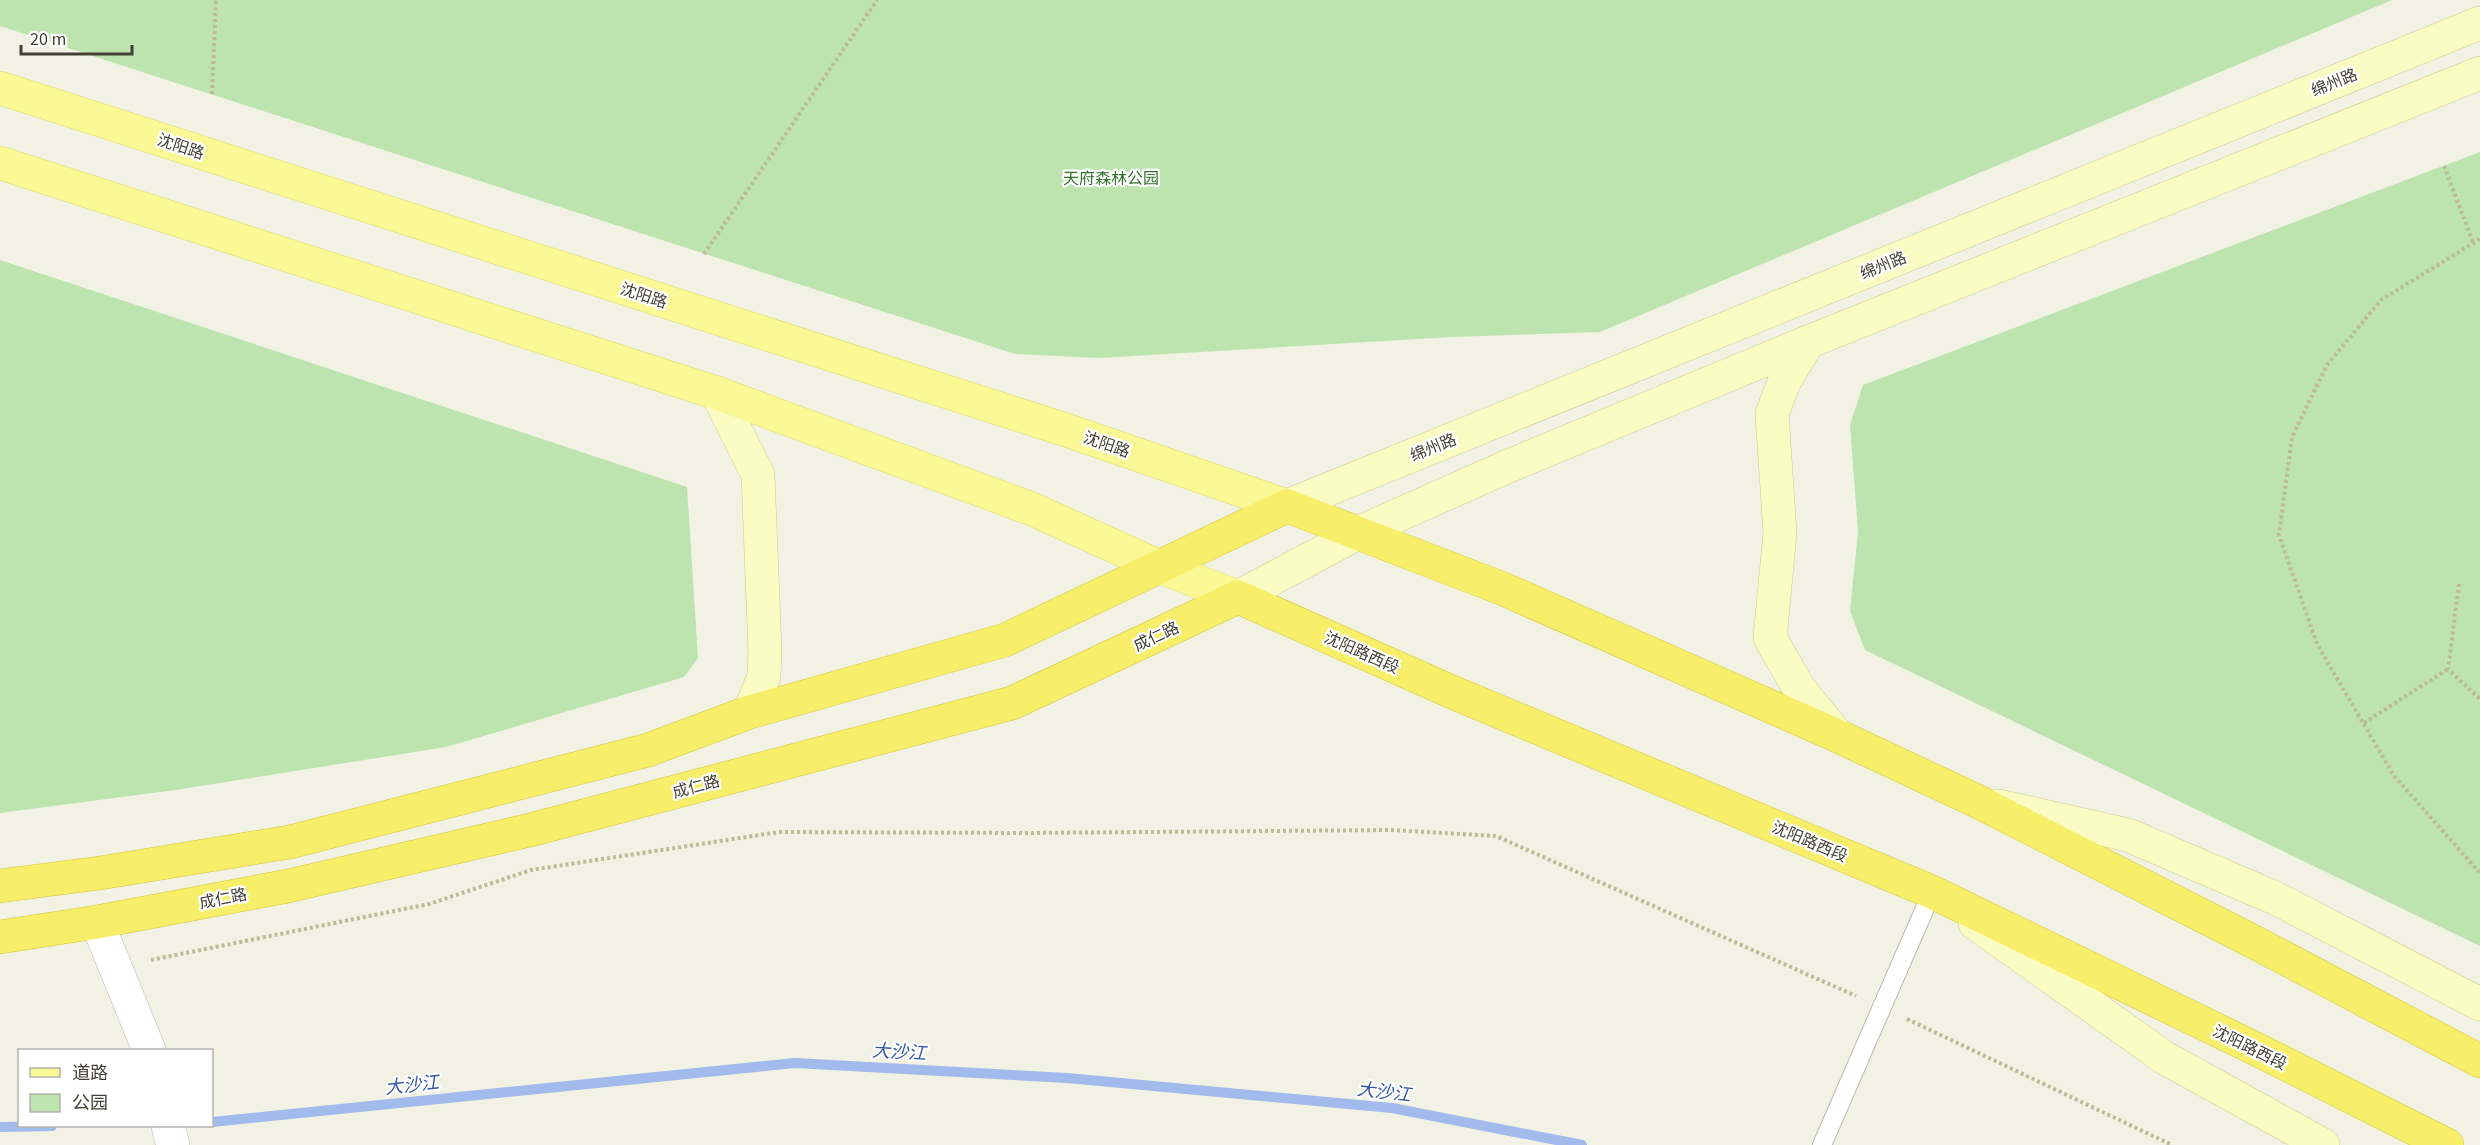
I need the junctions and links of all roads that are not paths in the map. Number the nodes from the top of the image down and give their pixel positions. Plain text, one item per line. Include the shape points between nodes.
1 (2480, 24) edge
2 (2480, 73) edge
3 (0, 88) edge
4 (0, 163) edge
5 (1809, 342) junction
6 (717, 393) junction
7 (1287, 506) junction
8 (1358, 533) junction
9 (1160, 567) junction
10 (1238, 597) junction
11 (750, 712) junction
12 (1838, 736) junction
13 (1979, 802) junction
14 (0, 886) edge
15 (1932, 892) junction
16 (97, 922) junction
17 (0, 937) edge
18 (2480, 1004) edge
19 (149, 1049) edge
20 (2480, 1061) edge
21 (168, 1127) edge
22 (173, 1145) edge
23 (1822, 1145) edge
24 (2323, 1145) edge
25 (2447, 1145) edge

1 - 7 main road, 绵州路
2 - 5 main road
3 - 7 main road, 沈阳路 via 1055,426
4 - 6 main road
5 - 8 main road
5 - 12 main road via 1784,382 1772,414 1780,533 1770,638 1800,690
6 - 9 main road via 1032,509
6 - 11 main road via 758,475 765,652 764,676
7 - 8 highway
7 - 9 highway
8 - 10 main road, 成仁路
8 - 12 highway via 1501,588
9 - 10 main road, 沈阳路西段
9 - 11 highway via 1005,640
10 - 15 highway, 沈阳路西段 via 1463,696
10 - 16 highway, 成仁路 via 1012,703 530,830 288,886
11 - 14 highway via 648,750 290,842
12 - 13 highway
13 - 18 main road via 2127,835 2275,898
13 - 20 highway
15 - 23 lane
15 - 24 main road via 2164,1058
15 - 25 highway, 沈阳路西段
16 - 17 highway, 成仁路
16 - 19 street
21 - 22 street

